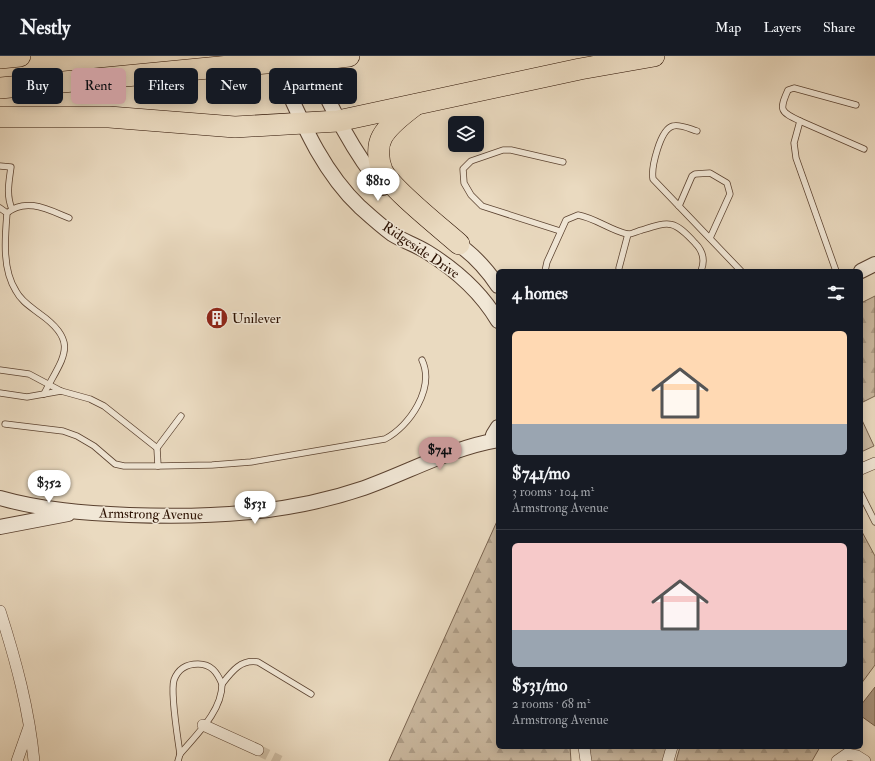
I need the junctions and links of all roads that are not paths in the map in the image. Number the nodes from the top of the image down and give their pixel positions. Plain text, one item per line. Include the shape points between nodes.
1 (20, 56) edge
2 (272, 56) edge
3 (307, 56) edge
4 (654, 56) edge
5 (340, 57) edge
6 (0, 58) edge
7 (0, 88) edge
8 (415, 104) junction
9 (856, 105) dead end
10 (0, 117) edge
11 (338, 120) junction
12 (800, 121) junction
13 (304, 124) junction
14 (697, 131) dead end
15 (864, 149) dead end
16 (563, 162) dead end
17 (0, 166) edge
18 (679, 206) junction
19 (0, 208) edge
20 (12, 209) junction
21 (7, 213) junction
22 (69, 218) dead end
23 (560, 231) junction
24 (628, 234) junction
25 (710, 238) junction
26 (459, 244) junction
27 (0, 260) edge
28 (7, 264) junction
29 (875, 264) edge
30 (618, 268) dead end
31 (702, 268) edge
32 (545, 269) edge
33 (739, 269) edge
34 (835, 269) edge
35 (863, 270) edge
36 (496, 283) edge
37 (496, 318) edge
38 (422, 360) dead end
39 (0, 370) edge
40 (49, 384) junction
41 (61, 391) junction
42 (0, 393) edge
43 (44, 394) junction
44 (181, 416) dead end
45 (5, 424) dead end
46 (496, 435) edge
47 (157, 448) junction
48 (875, 463) edge
49 (158, 466) junction
50 (863, 469) edge
51 (0, 498) edge
52 (863, 498) edge
53 (74, 512) junction
54 (875, 522) edge
55 (0, 527) edge
56 (0, 611) edge
57 (222, 684) junction
58 (311, 694) dead end
59 (29, 725) junction
60 (203, 725) junction
61 (584, 749) edge
62 (671, 749) edge
63 (258, 750) tunnel mouth
64 (180, 754) junction
65 (17, 761) edge
66 (34, 761) edge
67 (178, 761) edge
68 (586, 761) edge
69 (668, 761) edge
70 (837, 761) edge
71 (866, 761) edge

1 - 6 highway
2 - 13 street, Ridgeside Drive
3 - 11 street, Ridgeside Drive
4 - 8 highway
5 - 7 highway, bridge
8 - 11 highway
8 - 26 highway via 386,130 379,157 382,170 394,186
9 - 12 lane via 791,88 783,102 783,110 785,114
10 - 13 highway via 109,116 235,127
11 - 13 highway
11 - 26 street, Ridgeside Drive via 382,187 417,217
12 - 15 lane
12 - 34 lane via 794,143 796,158
13 - 37 street, Ridgeside Drive via 334,179 360,207 392,234 427,252 471,285
14 - 18 lane via 678,125 668,128 653,163 654,180
16 - 23 lane via 503,150 471,161 463,169 462,176 471,195 482,206
17 - 20 lane via 10,167 7,191
18 - 25 lane
18 - 25 lane via 695,174 710,174 727,183 730,194
19 - 21 lane
20 - 21 lane
20 - 22 lane via 42,207
21 - 28 lane
23 - 24 lane via 566,220 578,215
23 - 32 lane
24 - 30 lane
24 - 31 lane via 668,223 678,226 696,244 702,255
25 - 33 lane
26 - 36 street, Ridgeside Drive
27 - 28 lane
28 - 40 lane via 15,290 21,299 56,326 64,339 64,354
29 - 35 street
38 - 49 lane via 426,372 421,397 407,422 396,434 385,439 251,462 212,466
39 - 40 lane via 29,374
40 - 41 lane
40 - 43 lane
41 - 43 lane
41 - 47 lane via 104,406
42 - 43 lane via 26,397
44 - 47 lane
45 - 49 lane via 63,431 77,436 94,446 115,464
46 - 53 street, Armstrong Avenue via 364,488 305,504 217,515 166,516
47 - 49 lane
48 - 50 street
51 - 53 street, Armstrong Avenue
52 - 54 lane
53 - 55 street, Armstrong Avenue
56 - 59 street via 19,671
57 - 58 lane via 240,664 251,661 258,662
57 - 60 lane via 216,709
57 - 64 lane via 214,670 204,664 185,666 176,675 173,682
59 - 65 street
59 - 66 street
60 - 63 street
60 - 64 lane
61 - 68 street
62 - 69 street
64 - 67 lane
70 - 71 street via 847,754

